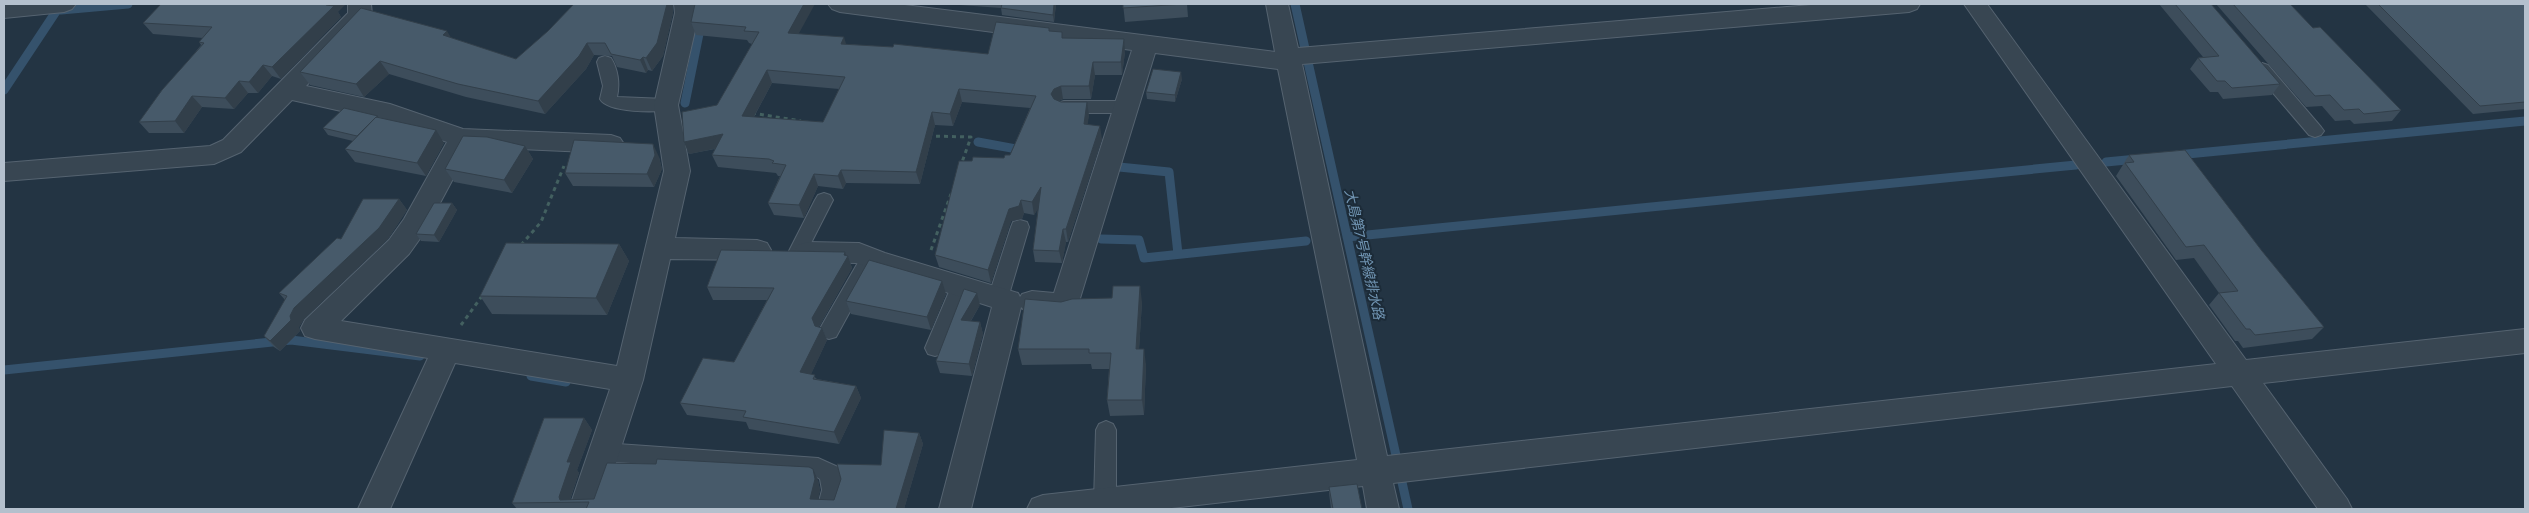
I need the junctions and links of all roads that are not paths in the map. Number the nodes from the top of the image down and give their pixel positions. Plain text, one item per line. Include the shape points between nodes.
1 (64, 4) edge
2 (686, 4) edge
3 (840, 4) edge
4 (1277, 4) edge
5 (1909, 4) edge
6 (1975, 4) edge
7 (352, 5) edge
8 (4, 10) edge
9 (1146, 44) junction
10 (2251, 56) edge
11 (1298, 57) junction
12 (606, 62) edge
13 (287, 90) junction
14 (666, 105) junction
15 (1064, 107) edge
16 (1126, 107) junction
17 (2315, 130) dead end
18 (462, 138) junction
19 (652, 145) junction
20 (4, 172) edge
21 (824, 200) dead end
22 (1020, 227) dead end
23 (660, 248) junction
24 (798, 251) junction
25 (870, 258) junction
26 (961, 287) junction
27 (1003, 299) junction
28 (829, 331) dead end
29 (2525, 341) edge
30 (936, 348) dead end
31 (446, 351) junction
32 (2238, 374) junction
33 (628, 380) junction
34 (1106, 430) dead end
35 (604, 452) junction
36 (1392, 469) junction
37 (1105, 502) junction
38 (374, 509) edge
39 (584, 509) edge
40 (828, 509) edge
41 (955, 509) edge
42 (1043, 509) edge
43 (1383, 509) edge
44 (2336, 509) edge

1 - 8 street
2 - 14 street via 687,13
3 - 9 street
4 - 11 street
5 - 11 street
6 - 32 street
7 - 13 street via 360,15
9 - 11 street
9 - 16 street
10 - 17 lane
11 - 36 street
12 - 14 lane via 611,86 608,99 614,103
13 - 18 street via 390,113
13 - 20 street via 232,146 214,156
14 - 19 street
15 - 16 lane
16 - 27 street via 1064,305
18 - 19 street
18 - 31 street via 399,247 315,328
19 - 23 street via 677,171
21 - 24 lane
22 - 27 lane
23 - 24 street
23 - 33 street
24 - 25 street via 859,252
25 - 26 street
25 - 28 lane
26 - 27 street
26 - 30 lane
27 - 41 street
29 - 32 street
31 - 33 street
31 - 38 street
32 - 36 street
32 - 44 street
33 - 35 street
34 - 37 lane
35 - 39 street
35 - 40 lane via 818,467 830,474 833,490
36 - 37 street
36 - 43 street
37 - 42 street

